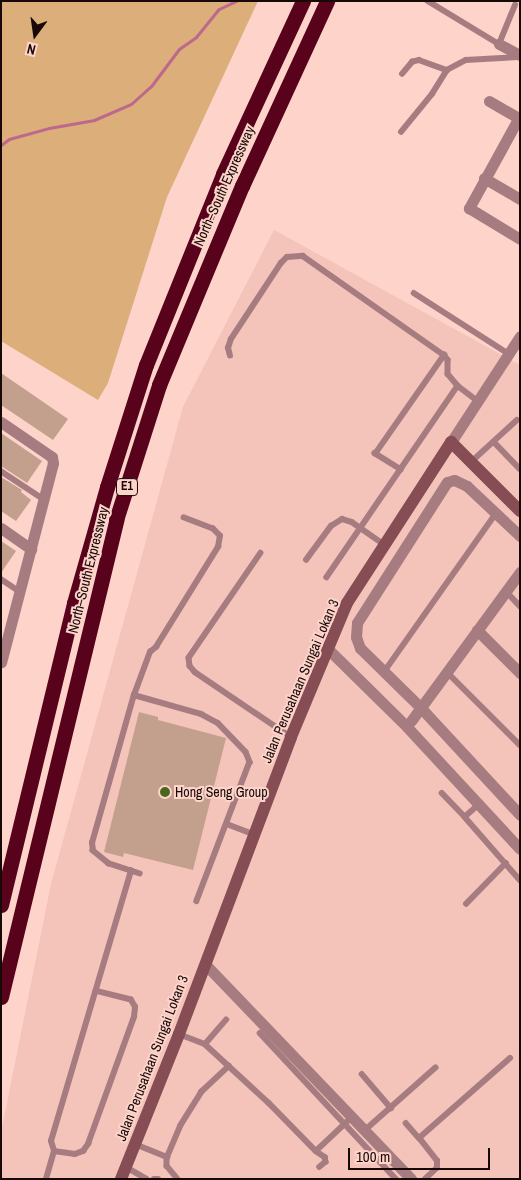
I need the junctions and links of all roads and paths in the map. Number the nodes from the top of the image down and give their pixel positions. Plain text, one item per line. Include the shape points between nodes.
1 (303, 1) edge
2 (327, 1) edge
3 (428, 1) edge
4 (515, 5) dead end
5 (499, 44) junction
6 (520, 56) edge
7 (447, 70) junction
8 (402, 74) dead end
9 (489, 101) dead end
10 (519, 119) edge
11 (401, 132) dead end
12 (484, 178) junction
13 (520, 199) edge
14 (520, 239) edge
15 (414, 293) dead end
16 (520, 336) edge
17 (509, 354) junction
18 (444, 355) junction
19 (230, 356) dead end
20 (458, 386) junction
21 (478, 400) junction
22 (517, 420) dead end
23 (1, 422) edge
24 (451, 442) junction
25 (494, 442) junction
26 (471, 462) junction
27 (401, 470) junction
28 (520, 470) edge
29 (1, 471) edge
30 (45, 500) junction
31 (520, 511) edge
32 (496, 513) junction
33 (184, 518) dead end
34 (1, 528) edge
35 (361, 528) junction
36 (520, 536) edge
37 (384, 544) junction
38 (32, 549) junction
39 (261, 553) dead end
40 (306, 560) dead end
41 (520, 572) edge
42 (327, 577) dead end
43 (1, 579) edge
44 (506, 591) junction
45 (20, 592) junction
46 (520, 606) edge
47 (477, 630) junction
48 (5, 636) edge
49 (328, 650) junction
50 (1, 662) edge
51 (384, 672) junction
52 (447, 672) junction
53 (520, 673) edge
54 (134, 695) junction
55 (421, 708) junction
56 (409, 724) junction
57 (291, 737) junction
58 (520, 745) edge
59 (442, 793) dead end
60 (479, 805) junction
61 (520, 815) edge
62 (465, 816) junction
63 (227, 824) junction
64 (254, 835) junction
65 (520, 849) edge
66 (506, 863) junction
67 (131, 871) junction
68 (140, 874) dead end
69 (520, 880) edge
70 (197, 902) dead end
71 (466, 904) dead end
72 (1, 905) edge
73 (205, 964) junction
74 (96, 991) junction
75 (1, 997) edge
76 (226, 1020) dead end
77 (260, 1033) dead end
78 (179, 1034) junction
79 (205, 1044) junction
80 (510, 1058) dead end
81 (230, 1066) junction
82 (435, 1068) dead end
83 (362, 1074) dead end
84 (391, 1108) junction
85 (349, 1120) junction
86 (406, 1123) dead end
87 (365, 1130) junction
88 (419, 1138) junction
89 (135, 1144) junction
90 (54, 1151) junction
91 (316, 1151) junction
92 (166, 1157) junction
93 (126, 1167) junction
94 (320, 1167) dead end
95 (46, 1179) edge
96 (121, 1179) edge
97 (147, 1179) edge
98 (178, 1179) edge
99 (396, 1179) edge
100 (411, 1179) edge
101 (425, 1179) edge

1 - 72 highway, North–South Expressway / E1 via 223,174 146,365 74,603
2 - 75 highway, North–South Expressway / E1 via 242,186 159,385 116,520
3 - 5 lane
4 - 5 lane
5 - 6 street
6 - 7 lane via 466,60
7 - 8 lane via 419,60 412,62
7 - 11 lane
9 - 10 street
10 - 12 street
12 - 13 street
12 - 14 street via 469,208
15 - 17 lane
16 - 17 street
17 - 21 street
18 - 19 lane via 302,256 287,257 281,263 231,339
18 - 20 lane via 448,360 448,374
18 - 27 lane via 375,454
20 - 21 lane
20 - 27 lane
21 - 24 street
22 - 25 lane
23 - 30 street via 52,457
24 - 26 main road
24 - 37 main road, Jalan Perusahaan Sungai Lokan 3
25 - 26 lane
25 - 28 lane
26 - 31 main road
27 - 35 lane
29 - 30 lane
30 - 38 street
32 - 36 street
32 - 51 lane
32 - 51 street via 467,486 454,480 447,482 357,623 356,637 360,648
33 - 54 lane via 213,529 220,536 218,547 150,652
34 - 38 street
35 - 37 lane
35 - 40 lane via 342,519 337,521
35 - 42 lane
37 - 49 main road, Jalan Perusahaan Sungai Lokan 3 via 347,604
38 - 45 street
39 - 57 lane via 189,658 190,666
41 - 44 street
43 - 45 lane
44 - 46 lane
44 - 47 street
45 - 48 street
47 - 52 street
47 - 53 street
48 - 50 street
49 - 56 street
49 - 57 main road, Jalan Perusahaan Sungai Lokan 3
51 - 55 street
52 - 55 street
52 - 58 lane
54 - 63 lane via 201,714 218,723 246,752 250,762
54 - 67 lane via 92,843 93,851 109,864
55 - 56 street
55 - 61 street
56 - 60 street
57 - 64 main road, Jalan Perusahaan Sungai Lokan 3
59 - 62 lane
60 - 62 lane
60 - 65 street
62 - 66 lane
63 - 64 lane
63 - 70 lane
64 - 73 main road, Jalan Perusahaan Sungai Lokan 3
66 - 69 lane
66 - 71 lane
67 - 68 lane
67 - 74 lane
73 - 78 main road, Jalan Perusahaan Sungai Lokan 3
73 - 85 street
74 - 90 lane via 51,1141
74 - 90 lane via 131,1000 135,1007 134,1017 88,1144 75,1154
76 - 79 lane
77 - 85 lane
78 - 79 lane
78 - 89 main road, Jalan Perusahaan Sungai Lokan 3
79 - 81 lane
80 - 88 lane
81 - 91 lane
81 - 92 lane via 201,1092
82 - 84 lane
83 - 84 lane
84 - 87 lane
85 - 87 street
85 - 91 lane
85 - 99 lane
86 - 88 lane
87 - 100 street
88 - 101 lane via 437,1161 437,1168
89 - 92 lane
89 - 93 main road, Jalan Perusahaan Sungai Lokan 3
90 - 95 lane
91 - 94 lane via 325,1157 326,1162
92 - 98 lane via 167,1166
93 - 96 main road, Jalan Perusahaan Sungai Lokan 3
93 - 97 lane

